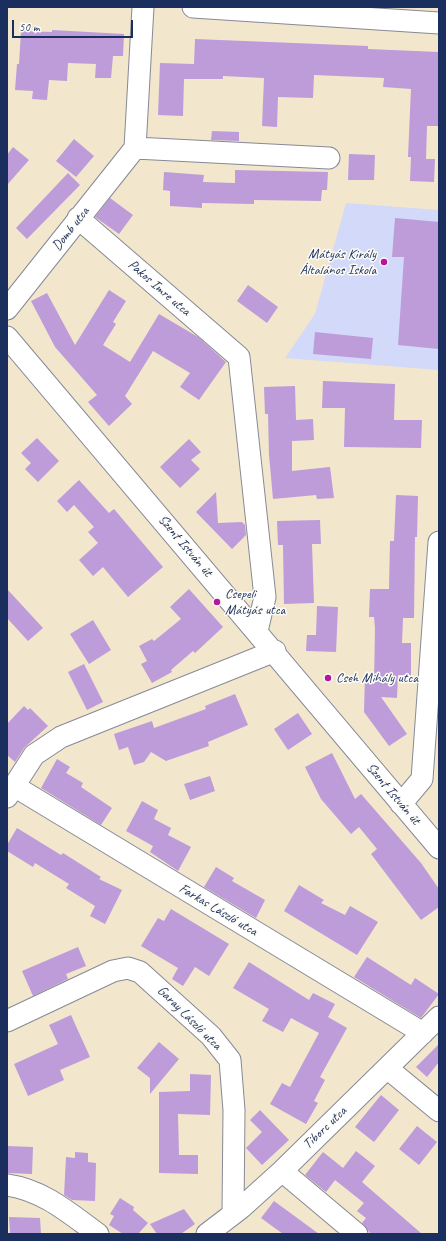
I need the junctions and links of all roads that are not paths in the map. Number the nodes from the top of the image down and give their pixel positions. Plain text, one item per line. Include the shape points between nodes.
1 (143, 7) edge
2 (192, 7) edge
3 (197, 7) edge
4 (439, 24) edge
5 (135, 148) junction
6 (329, 158) dead end
7 (78, 218) junction
8 (7, 309) edge
9 (7, 337) edge
10 (439, 542) edge
11 (257, 631) junction
12 (274, 652) junction
13 (11, 792) edge
14 (401, 804) junction
15 (439, 848) edge
16 (439, 1017) edge
17 (7, 1021) edge
18 (423, 1033) junction
19 (387, 1068) junction
20 (439, 1111) edge
21 (282, 1171) junction
22 (7, 1185) edge
23 (233, 1214) junction
24 (98, 1234) edge
25 (207, 1234) edge
26 (357, 1234) edge

1 - 5 street
2 - 3 street
3 - 4 street
5 - 6 street
5 - 7 street, Domb utca
7 - 8 street, Domb utca
7 - 11 street, Pakos Imre utca via 239,357 265,597
9 - 11 street, Szent István út
10 - 14 street via 422,779
11 - 12 street, Szent István út
12 - 13 street via 61,737 34,754
12 - 14 street, Szent István út
13 - 18 street, Farkas László utca
14 - 15 street, Szent István út
16 - 18 street, Tiborc utca
17 - 23 street, Garay László utca via 113,971 128,968 140,972 153,982 211,1036 230,1060 234,1110
18 - 19 street, Tiborc utca
19 - 20 street
19 - 21 street, Tiborc utca
21 - 23 street, Tiborc utca
21 - 26 street
22 - 24 street via 38,1193
23 - 25 street, Tiborc utca

